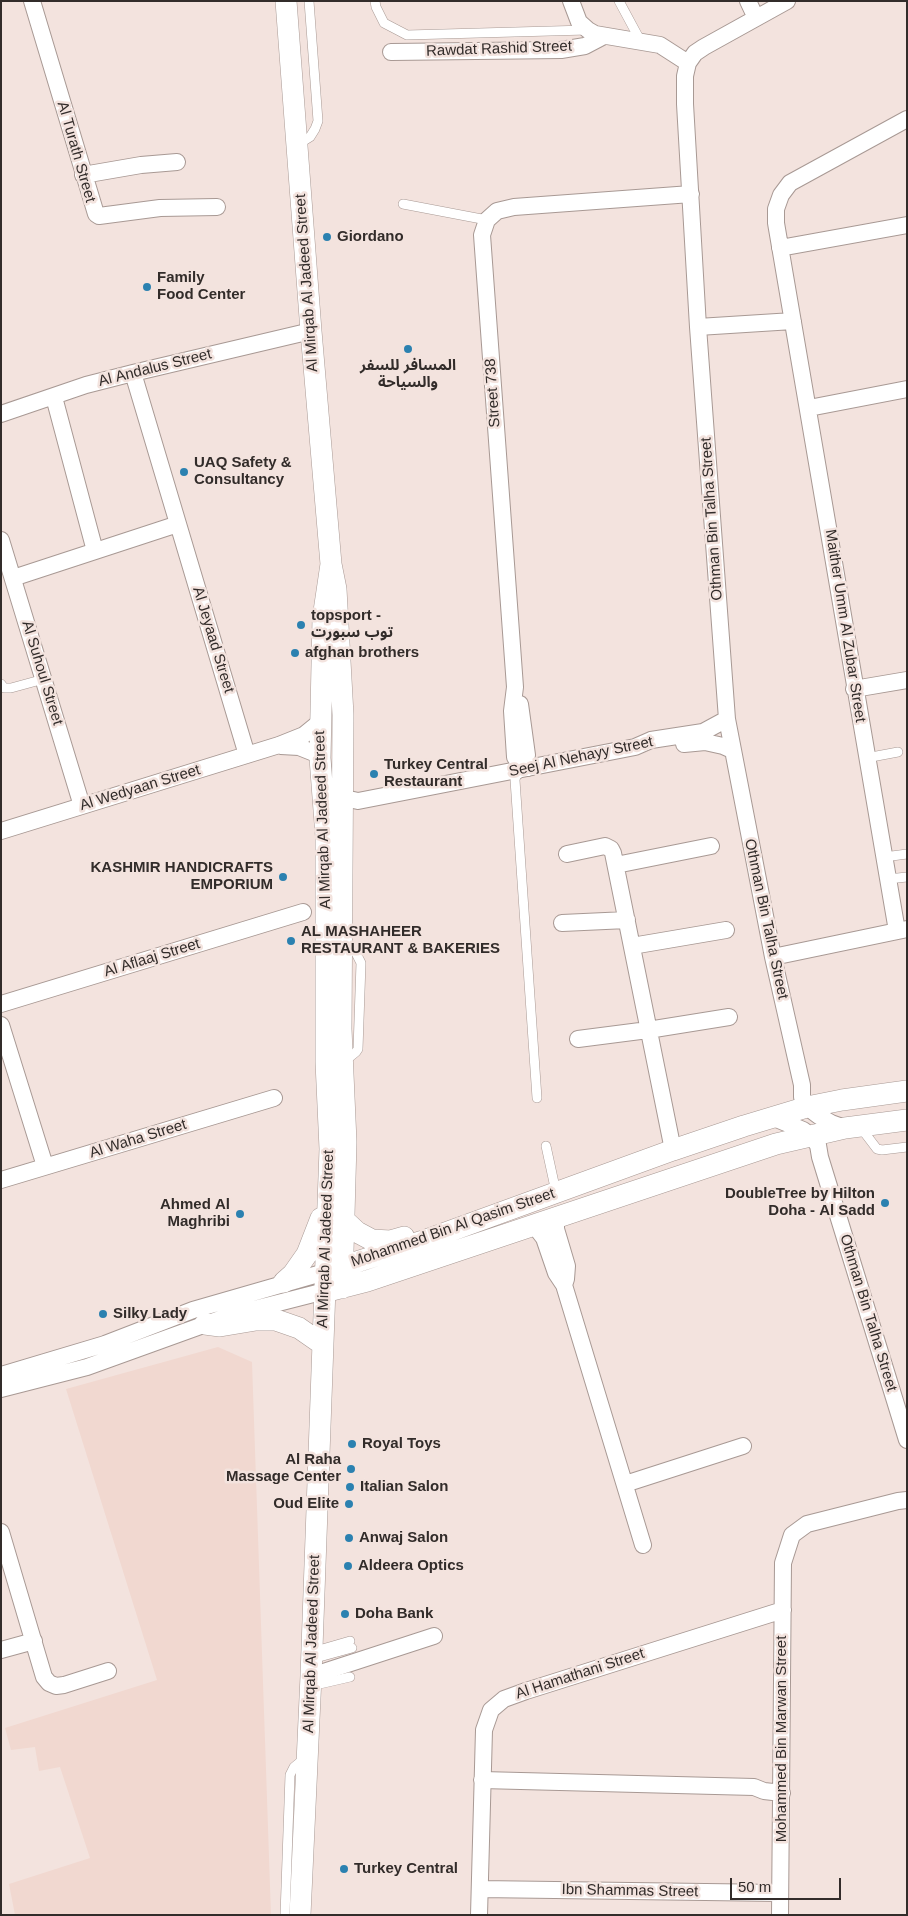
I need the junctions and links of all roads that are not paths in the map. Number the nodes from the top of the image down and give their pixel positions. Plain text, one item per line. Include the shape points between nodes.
1 (32, 1) edge
2 (286, 1) edge
3 (309, 1) edge
4 (375, 1) edge
5 (571, 1) edge
6 (620, 1) edge
7 (748, 1) edge
8 (787, 1) edge
9 (756, 18) junction
10 (588, 30) junction
11 (604, 36) junction
12 (640, 40) junction
13 (391, 52) dead end
14 (688, 63) junction
15 (907, 120) edge
16 (297, 145) junction
17 (176, 162) dead end
18 (83, 175) junction
19 (691, 194) junction
20 (403, 204) dead end
21 (217, 207) dead end
22 (487, 220) junction
23 (907, 225) edge
24 (780, 248) junction
25 (793, 322) junction
26 (698, 327) junction
27 (310, 331) junction
28 (133, 372) junction
29 (907, 389) edge
30 (54, 397) junction
31 (809, 408) junction
32 (1, 414) edge
33 (178, 524) junction
34 (1, 540) edge
35 (95, 551) junction
36 (331, 564) junction
37 (13, 578) junction
38 (44, 679) junction
39 (907, 680) edge
40 (322, 682) junction
41 (1, 684) edge
42 (854, 689) junction
43 (726, 719) junction
44 (320, 722) junction
45 (279, 745) junction
46 (635, 747) junction
47 (732, 750) junction
48 (898, 752) dead end
49 (247, 755) junction
50 (320, 758) junction
51 (866, 758) junction
52 (523, 768) junction
53 (344, 798) junction
54 (82, 806) junction
55 (1, 831) edge
56 (710, 846) dead end
57 (567, 854) dead end
58 (907, 854) edge
59 (884, 857) junction
60 (616, 865) junction
61 (907, 877) edge
62 (888, 879) junction
63 (303, 912) dead end
64 (627, 920) junction
65 (562, 923) dead end
66 (726, 930) dead end
67 (902, 930) edge
68 (632, 946) junction
69 (773, 957) junction
70 (1, 1004) edge
71 (729, 1017) dead end
72 (1, 1025) edge
73 (648, 1030) junction
74 (578, 1039) dead end
75 (802, 1085) junction
76 (907, 1091) edge
77 (274, 1098) dead end
78 (537, 1098) dead end
79 (832, 1102) junction
80 (807, 1107) junction
81 (774, 1118) junction
82 (907, 1120) edge
83 (852, 1127) junction
84 (802, 1138) junction
85 (548, 1145) dead end
86 (907, 1147) edge
87 (672, 1150) junction
88 (45, 1166) junction
89 (1, 1180) edge
90 (558, 1191) junction
91 (328, 1197) junction
92 (556, 1217) junction
93 (343, 1219) junction
94 (534, 1225) junction
95 (462, 1227) junction
96 (333, 1279) junction
97 (284, 1282) junction
98 (564, 1285) junction
99 (205, 1324) junction
100 (322, 1344) junction
101 (1, 1375) edge
102 (1, 1389) edge
103 (907, 1440) edge
104 (743, 1446) dead end
105 (625, 1484) junction
106 (907, 1500) edge
107 (1, 1532) edge
108 (643, 1544) dead end
109 (783, 1610) junction
110 (434, 1636) dead end
111 (34, 1641) junction
112 (351, 1644) dead end
113 (1, 1650) edge
114 (311, 1668) junction
115 (108, 1671) dead end
116 (350, 1677) dead end
117 (307, 1757) junction
118 (482, 1780) junction
119 (782, 1787) junction
120 (480, 1889) junction
121 (780, 1892) junction
122 (285, 1915) edge
123 (300, 1915) edge
124 (479, 1915) edge
125 (780, 1915) edge

1 - 18 street, Al Turath Street
2 - 16 street, Al Mirqab Al Jadeed Street
3 - 16 lane via 318,121 310,137
4 - 10 lane via 384,23 407,35
5 - 10 street, Rawdat Rashid Street via 579,22
6 - 12 lane
7 - 9 street
8 - 9 street
9 - 14 street via 704,47
10 - 11 street, Rawdat Rashid Street
11 - 12 street, Rawdat Rashid Street
11 - 13 street, Rawdat Rashid Street via 585,46 561,50
12 - 14 street, Rawdat Rashid Street via 660,45
14 - 19 street, Othman Bin Talha Street via 685,90
15 - 24 street, Maither Umm Al Zubar Street via 790,183 776,208
16 - 27 street, Al Mirqab Al Jadeed Street
17 - 18 street
18 - 21 street, Al Turath Street via 94,212 99,216 160,208
19 - 22 street via 514,207 497,211
19 - 26 street, Othman Bin Talha Street
20 - 22 lane
22 - 52 street, Street 738 via 482,234 515,687 524,722 527,755
23 - 24 street
24 - 25 street, Maither Umm Al Zubar Street
25 - 26 street
25 - 31 street, Maither Umm Al Zubar Street
26 - 43 street, Othman Bin Talha Street
27 - 28 street, Al Andalus Street
27 - 36 street, Al Mirqab Al Jadeed Street
28 - 30 street, Al Andalus Street
28 - 33 street, Al Jeyaad Street
29 - 31 street
30 - 32 street, Al Andalus Street
30 - 35 street
31 - 42 street, Maither Umm Al Zubar Street
33 - 35 street
33 - 49 street, Al Jeyaad Street
34 - 37 street, Al Suhoul Street
35 - 37 street
36 - 40 street, Al Mirqab Al Jadeed Street via 323,618
36 - 53 street, Al Mirqab Al Jadeed Street via 336,589 342,687
37 - 38 street, Al Suhoul Street
38 - 41 lane via 11,688 4,688
38 - 54 street, Al Suhoul Street
39 - 42 street
40 - 44 street, Al Mirqab Al Jadeed Street
40 - 53 street via 330,704 333,776
42 - 51 street, Maither Umm Al Zubar Street
43 - 46 street, Seej Al Nehayy Street via 702,732 651,740
43 - 47 street, Othman Bin Talha Street
44 - 45 street, Al Wedyaan Street via 304,735
44 - 50 street, Al Mirqab Al Jadeed Street
45 - 49 street, Al Wedyaan Street
45 - 50 street, Al Wedyaan Street via 300,747
46 - 47 street via 646,749 705,742
46 - 52 street, Seej Al Nehayy Street
47 - 69 street, Othman Bin Talha Street
48 - 51 lane
49 - 54 street, Al Wedyaan Street
50 - 91 street, Al Mirqab Al Jadeed Street via 326,845
51 - 59 street, Maither Umm Al Zubar Street
52 - 53 street, Seej Al Nehayy Street via 358,801
52 - 78 lane via 515,780
53 - 93 street, Al Mirqab Al Jadeed Street via 341,1065 346,1142
54 - 55 street, Al Wedyaan Street
56 - 60 street
57 - 60 street via 605,846 614,853
58 - 59 lane
59 - 62 street, Maither Umm Al Zubar Street
60 - 64 street
61 - 62 lane
62 - 67 street, Maither Umm Al Zubar Street
63 - 70 street, Al Aflaaj Street
64 - 65 street
64 - 68 street
66 - 68 street
67 - 69 street
68 - 73 street
69 - 75 street, Othman Bin Talha Street
71 - 73 street
72 - 88 street
73 - 74 street
73 - 87 street
75 - 79 street
75 - 80 street, Othman Bin Talha Street via 802,1097
76 - 79 street, Mohammed Bin Al Qasim Street
77 - 88 street, Al Waha Street
79 - 80 street, Mohammed Bin Al Qasim Street
80 - 81 street, Mohammed Bin Al Qasim Street
80 - 83 street via 831,1123
81 - 84 street, Othman Bin Talha Street via 793,1125
81 - 87 street, Mohammed Bin Al Qasim Street
82 - 83 street, Mohammed Bin Al Qasim Street
83 - 84 street, Mohammed Bin Al Qasim Street
83 - 86 lane via 877,1149
84 - 92 street, Mohammed Bin Al Qasim Street via 752,1151
84 - 103 street, Othman Bin Talha Street via 802,1144 820,1158
85 - 90 lane
87 - 90 street, Mohammed Bin Al Qasim Street
88 - 89 street, Al Waha Street
90 - 95 street, Mohammed Bin Al Qasim Street
91 - 96 street, Al Mirqab Al Jadeed Street
91 - 97 street via 307,1254
92 - 94 street, Mohammed Bin Al Qasim Street
92 - 98 street via 556,1229 567,1266
93 - 95 street via 364,1237 381,1242 442,1225
93 - 96 street, Al Mirqab Al Jadeed Street
94 - 96 street, Mohammed Bin Al Qasim Street via 366,1281
94 - 98 street via 544,1238
95 - 96 street, Mohammed Bin Al Qasim Street
96 - 97 street, Mohammed Bin Al Qasim Street
96 - 99 street, Mohammed Bin Al Qasim Street
96 - 100 street, Al Mirqab Al Jadeed Street
97 - 101 street, Mohammed Bin Al Qasim Street via 175,1316 105,1344
98 - 105 street
99 - 100 street via 220,1326 276,1320 299,1328
99 - 102 street, Mohammed Bin Al Qasim Street via 87,1367
100 - 114 street, Al Mirqab Al Jadeed Street
104 - 105 street
105 - 108 street
106 - 109 street, Mohammed Bin Marwan Street via 807,1524 792,1535 783,1563
107 - 111 street
109 - 118 street, Al Hamathani Street via 504,1699 492,1710 484,1730
109 - 119 street, Mohammed Bin Marwan Street
110 - 114 street
111 - 113 street
111 - 115 street via 44,1677 56,1686
112 - 114 lane
114 - 116 lane
114 - 117 street, Al Mirqab Al Jadeed Street
117 - 122 lane via 290,1775
117 - 123 street, Al Mirqab Al Jadeed Street
118 - 119 street via 754,1787 764,1791
118 - 120 street, Al Hamathani Street
119 - 121 street, Mohammed Bin Marwan Street
120 - 121 street, Ibn Shammas Street
120 - 124 street, Al Hamathani Street
121 - 125 street, Mohammed Bin Marwan Street

